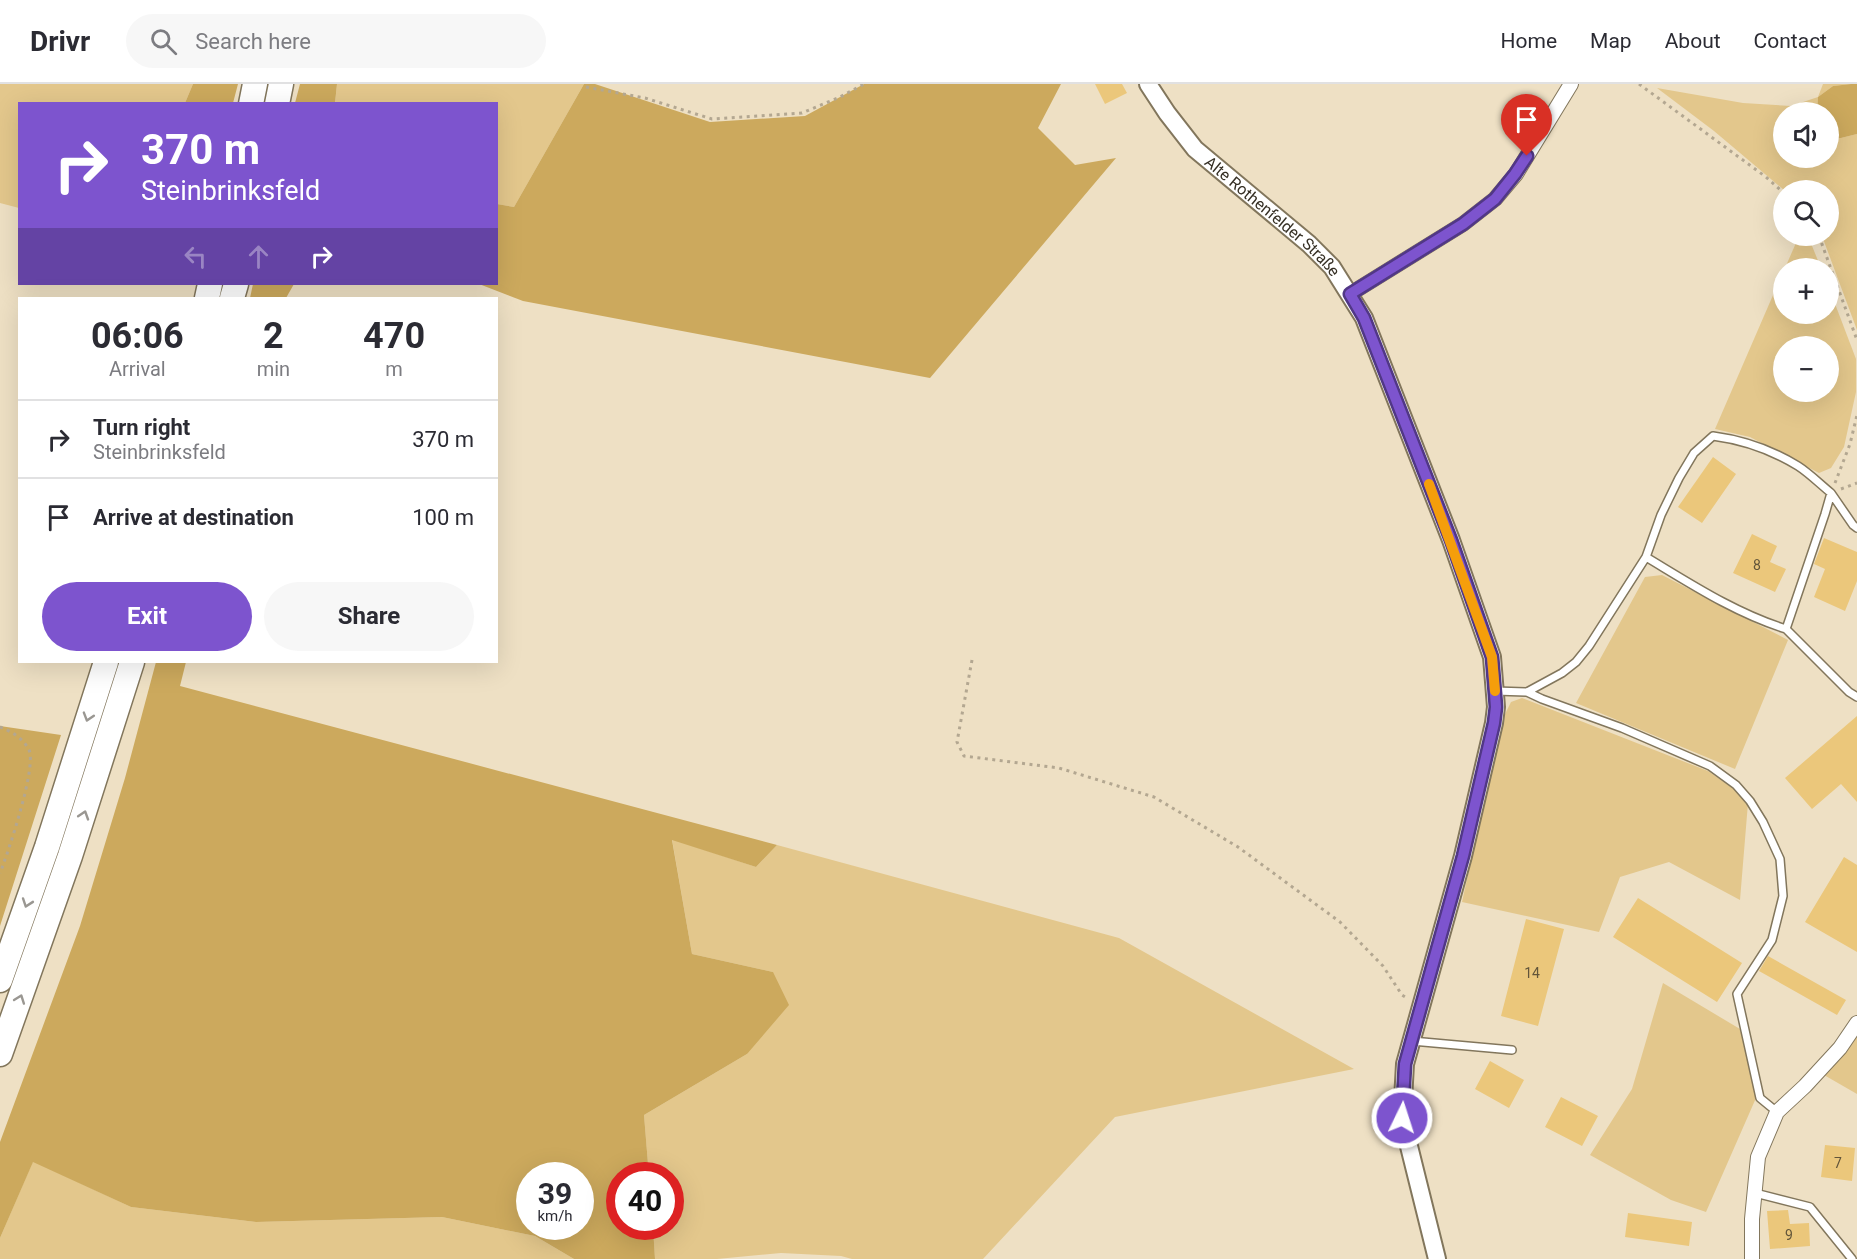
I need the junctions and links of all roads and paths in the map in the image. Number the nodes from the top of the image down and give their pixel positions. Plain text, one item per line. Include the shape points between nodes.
1 (255, 84) edge
2 (281, 84) edge
3 (864, 84) edge
4 (1148, 84) edge
5 (1571, 84) edge
6 (1639, 84) edge
7 (586, 87) dead end
8 (251, 102) edge
9 (277, 102) edge
10 (1773, 183) edge
11 (1823, 246) edge
12 (1350, 294) junction
13 (1857, 340) edge
14 (1857, 415) edge
15 (1857, 483) edge
16 (1831, 493) junction
17 (1857, 528) edge
18 (1646, 557) junction
19 (1785, 629) junction
20 (972, 660) dead end
21 (106, 663) edge
22 (132, 663) edge
23 (1495, 691) junction
24 (1527, 692) junction
25 (1857, 697) edge
26 (0, 727) edge
27 (0, 873) edge
28 (0, 980) edge
29 (1422, 1006) junction
30 (1857, 1023) edge
31 (1412, 1041) junction
32 (1512, 1050) dead end
33 (0, 1054) edge
34 (1777, 1112) junction
35 (1755, 1192) junction
36 (1437, 1259) edge
37 (1752, 1259) edge
38 (1852, 1259) edge

1 - 8 highway
2 - 9 highway
3 - 7 path via 802,113 712,119 645,98
4 - 12 street, Alte Rothenfelder Straße via 1195,149 1309,244 1332,267
5 - 12 street via 1495,199 1463,224
6 - 10 path
11 - 13 path
12 - 23 street, Alte Rothenfelder Straße via 1364,318 1451,540 1492,657
14 - 16 path
15 - 16 path
16 - 17 lane
16 - 18 lane via 1798,466 1760,448 1713,436 1694,453 1679,478
16 - 19 lane
18 - 19 lane via 1723,602
18 - 24 lane via 1576,662
19 - 25 lane
20 - 29 path via 957,742 964,756 1059,768 1154,797 1238,847 1340,922 1383,966 1402,995
21 -> 28 highway
33 -> 22 highway via 74,845
23 - 24 lane
23 - 29 street, Alte Rothenfelder Straße via 1492,734
24 - 34 lane via 1710,766 1736,785 1763,822 1780,859 1783,896 1772,940 1737,994 1760,1098
26 - 27 path via 12,732 30,750 31,764
29 - 31 street, Alte Rothenfelder Straße
30 - 34 street via 1840,1048
31 - 32 lane
31 - 36 street, Alte Rothenfelder Straße via 1405,1064 1402,1118
34 - 35 street via 1758,1157
35 - 37 street
35 - 38 lane via 1810,1207

